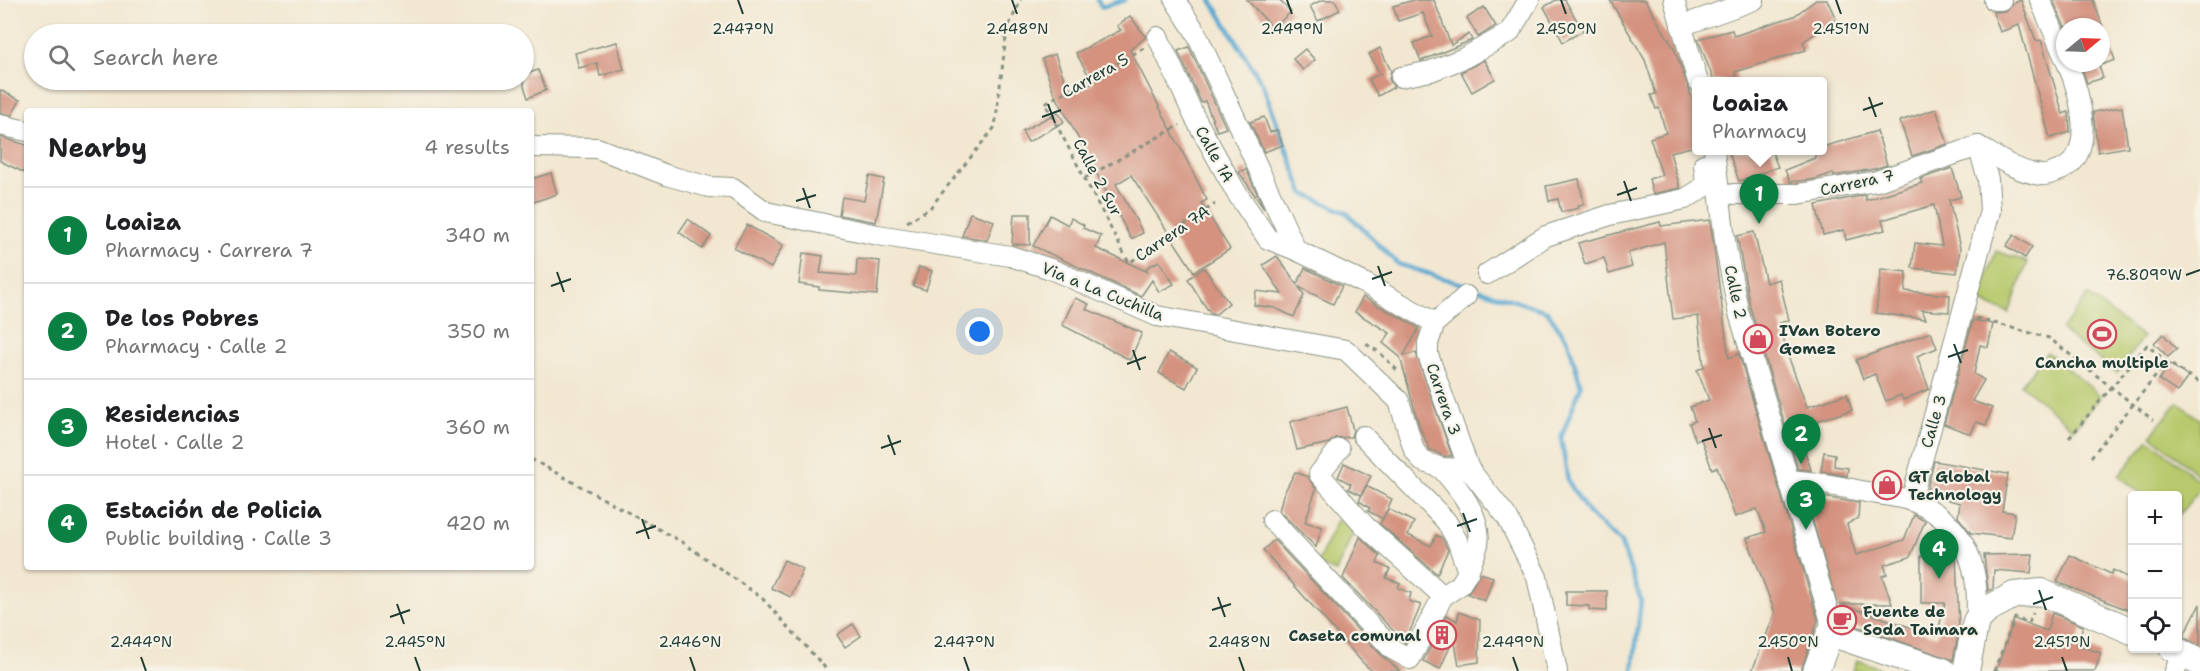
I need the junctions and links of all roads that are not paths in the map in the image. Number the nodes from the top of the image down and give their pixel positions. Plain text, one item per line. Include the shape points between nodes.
1 (1175, 0) edge
2 (1529, 0) edge
3 (1674, 0) edge
4 (1754, 0) edge
5 (1994, 0) edge
6 (2001, 0) edge
7 (2040, 0) edge
8 (1681, 26) junction
9 (2056, 37) edge
10 (1151, 42) road end
11 (2069, 72) edge
12 (1401, 76) dead end
13 (1697, 77) edge
14 (0, 125) edge
15 (24, 129) edge
16 (534, 147) edge
17 (1978, 147) junction
18 (1706, 155) edge
19 (1715, 155) edge
20 (1706, 186) junction
21 (1733, 194) dead end
22 (1713, 215) dead end
23 (1296, 250) junction
24 (1487, 274) dead end
25 (1466, 296) dead end
26 (1435, 323) junction
27 (1363, 436) dead end
28 (1338, 449) dead end
29 (1441, 468) junction
30 (1469, 470) junction
31 (1788, 480) junction
32 (1911, 501) junction
33 (1272, 520) dead end
34 (1468, 572) junction
35 (1443, 596) junction
36 (1976, 621) junction
37 (2128, 629) edge
38 (1830, 633) junction
39 (1557, 671) edge
40 (1816, 671) edge
41 (1943, 671) edge
42 (1966, 671) edge

1 - 23 street via 1195,31
2 - 12 street via 1509,33 1439,68
3 - 8 street
4 - 8 street
5 - 6 street
7 - 9 street
8 - 13 street
10 - 23 street, Calle 1A via 1236,192 1268,239
11 - 17 street via 2084,139 2075,159 2064,169 2043,176 2018,170
14 - 15 street
16 - 29 street, Via a La Cuchilla via 597,148 666,176 709,187 733,188 766,212 1010,256 1051,269 1156,316 1346,350 1399,401 1414,450 1422,461
17 - 21 street, Carrera 7 via 1877,181 1798,194
17 - 32 street, Calle 3 via 1988,180 1990,211
18 - 20 street
19 - 31 street, Calle 2 via 1738,310
20 - 22 street
20 - 24 street via 1685,199 1610,215 1546,236
23 - 26 street
25 - 26 street
26 - 30 street, Carrera 3 via 1428,355
27 - 34 street via 1446,521
28 - 35 street via 1319,474 1365,526
29 - 30 street
29 - 34 street via 1461,491 1473,514 1479,543
30 - 39 street, Carrera 3 via 1507,518 1537,577
31 - 32 street
31 - 38 street, Calle 2 via 1830,618
32 - 36 street via 1937,515 1959,536 1973,562 1979,592
33 - 35 street via 1392,649 1410,659
34 - 35 street via 1460,585
36 - 37 main road via 2002,600 2041,592
36 - 42 main road
38 - 40 main road, Calle 2
38 - 41 main road

